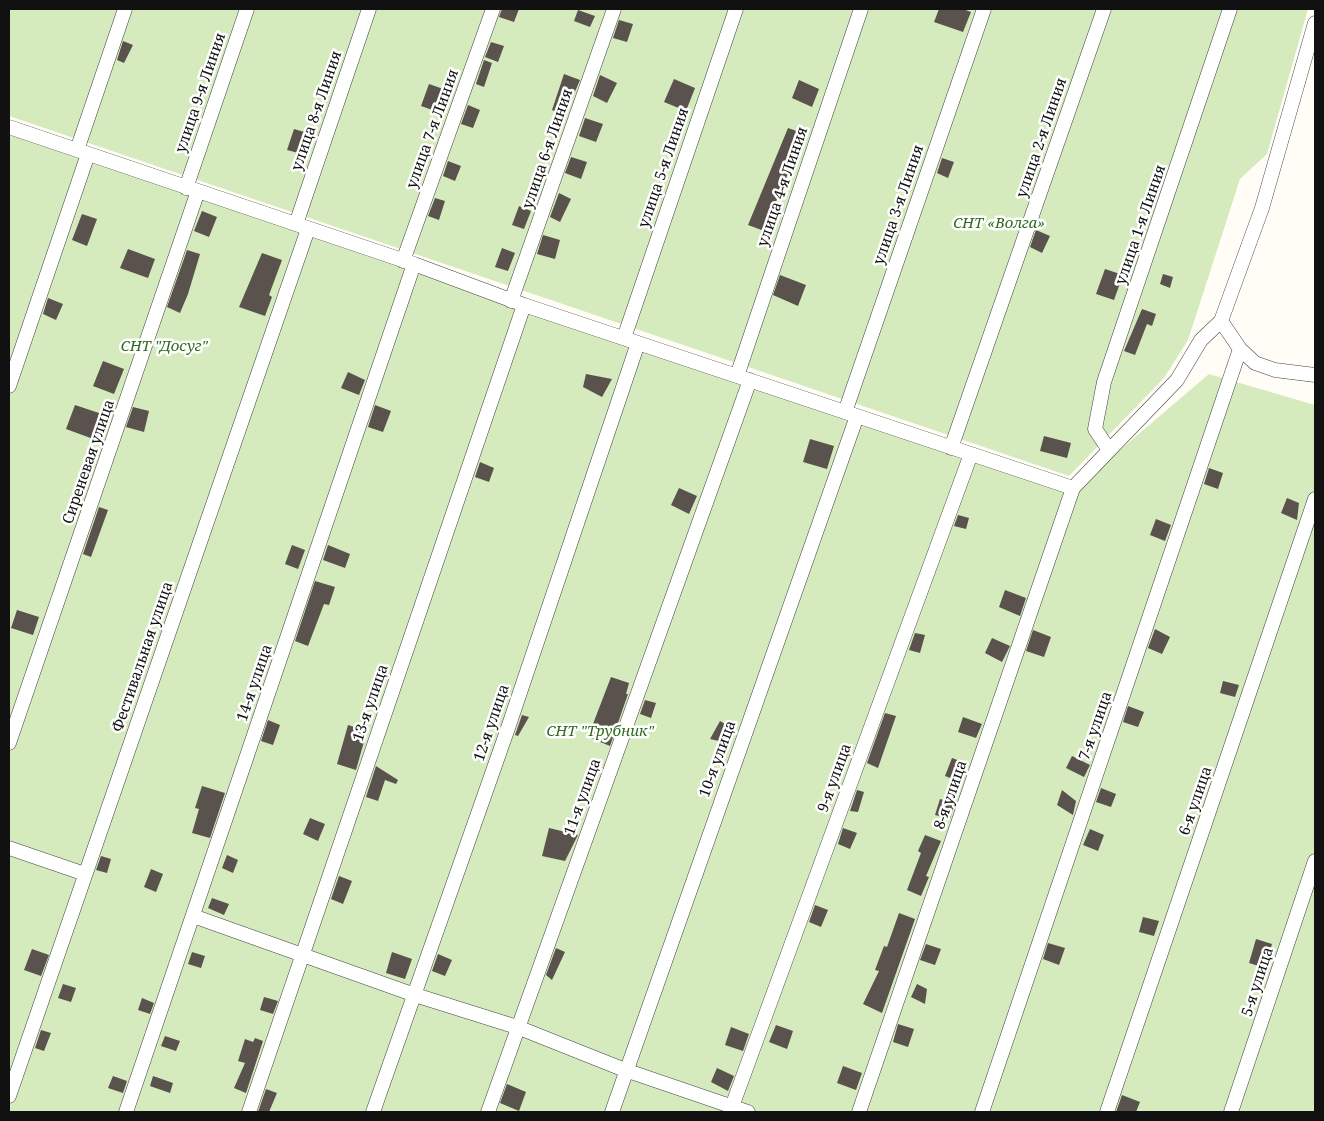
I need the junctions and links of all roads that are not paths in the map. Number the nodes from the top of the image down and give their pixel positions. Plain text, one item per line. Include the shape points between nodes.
1 (125, 9) edge
2 (247, 9) edge
3 (369, 9) edge
4 (493, 9) edge
5 (614, 9) edge
6 (736, 9) edge
7 (860, 9) edge
8 (984, 9) edge
9 (1104, 9) edge
10 (1230, 9) edge
11 (1315, 23) edge
12 (9, 127) edge
13 (82, 152) junction
14 (192, 189) junction
15 (302, 226) junction
16 (409, 262) junction
17 (518, 303) junction
18 (1221, 321) junction
19 (624, 338) junction
20 (638, 343) junction
21 (1240, 349) junction
22 (1315, 375) edge
23 (744, 378) junction
24 (9, 386) edge
25 (851, 414) junction
26 (951, 448) junction
27 (1109, 450) junction
28 (971, 454) junction
29 (1073, 488) junction
30 (1315, 499) edge
31 (9, 743) edge
32 (9, 848) edge
33 (1315, 861) edge
34 (85, 874) junction
35 (193, 916) junction
36 (302, 956) junction
37 (415, 995) junction
38 (517, 1027) junction
39 (625, 1070) junction
40 (9, 1096) edge
41 (731, 1110) edge
42 (126, 1112) edge
43 (249, 1112) edge
44 (374, 1112) edge
45 (488, 1112) edge
46 (612, 1112) edge
47 (748, 1112) edge
48 (859, 1112) edge
49 (982, 1112) edge
50 (1107, 1112) edge
51 (1231, 1112) edge

1 - 13 street
2 - 14 street, улица 9-я Линия
3 - 15 street, улица 8-я Линия
4 - 16 street, улица 7-я Линия
5 - 17 street, улица 6-я Линия
6 - 19 street, улица 5-я Линия
7 - 23 street, улица 4-я Линия
8 - 25 street, улица 3-я Линия
9 - 26 street, улица 2-я Линия
10 - 27 street, улица 1-я Линия via 1104,382 1095,429
11 - 18 street via 1262,208
12 - 13 street
13 - 14 street
13 - 24 street
14 - 15 street
14 - 31 street, Сиреневая улица
15 - 16 street
15 - 34 street, Фестивальная улица
16 - 17 street
16 - 35 street, 14-я улица
17 - 19 street
17 - 36 street, 13-я улица
18 - 21 street
18 - 27 street via 1201,340 1176,380
19 - 20 street
20 - 23 street
20 - 37 street, 12-я улица
21 - 22 street via 1256,363 1274,370
21 - 49 street, 7-я улица
23 - 25 street
23 - 38 street, 11-я улица
25 - 26 street
25 - 39 street, 10-я улица
26 - 28 street
27 - 29 street
28 - 29 street
28 - 41 street, 9-я улица
29 - 48 street, 8-я улица
30 - 50 street, 6-я улица
32 - 34 street
33 - 51 street, 5-я улица
34 - 40 street, Фестивальная улица
35 - 36 street
35 - 42 street, 14-я улица
36 - 37 street
36 - 43 street, 13-я улица
37 - 38 street
37 - 44 street, 12-я улица
38 - 39 street
38 - 45 street, 11-я улица
39 - 41 street
39 - 46 street, 10-я улица
41 - 47 street

